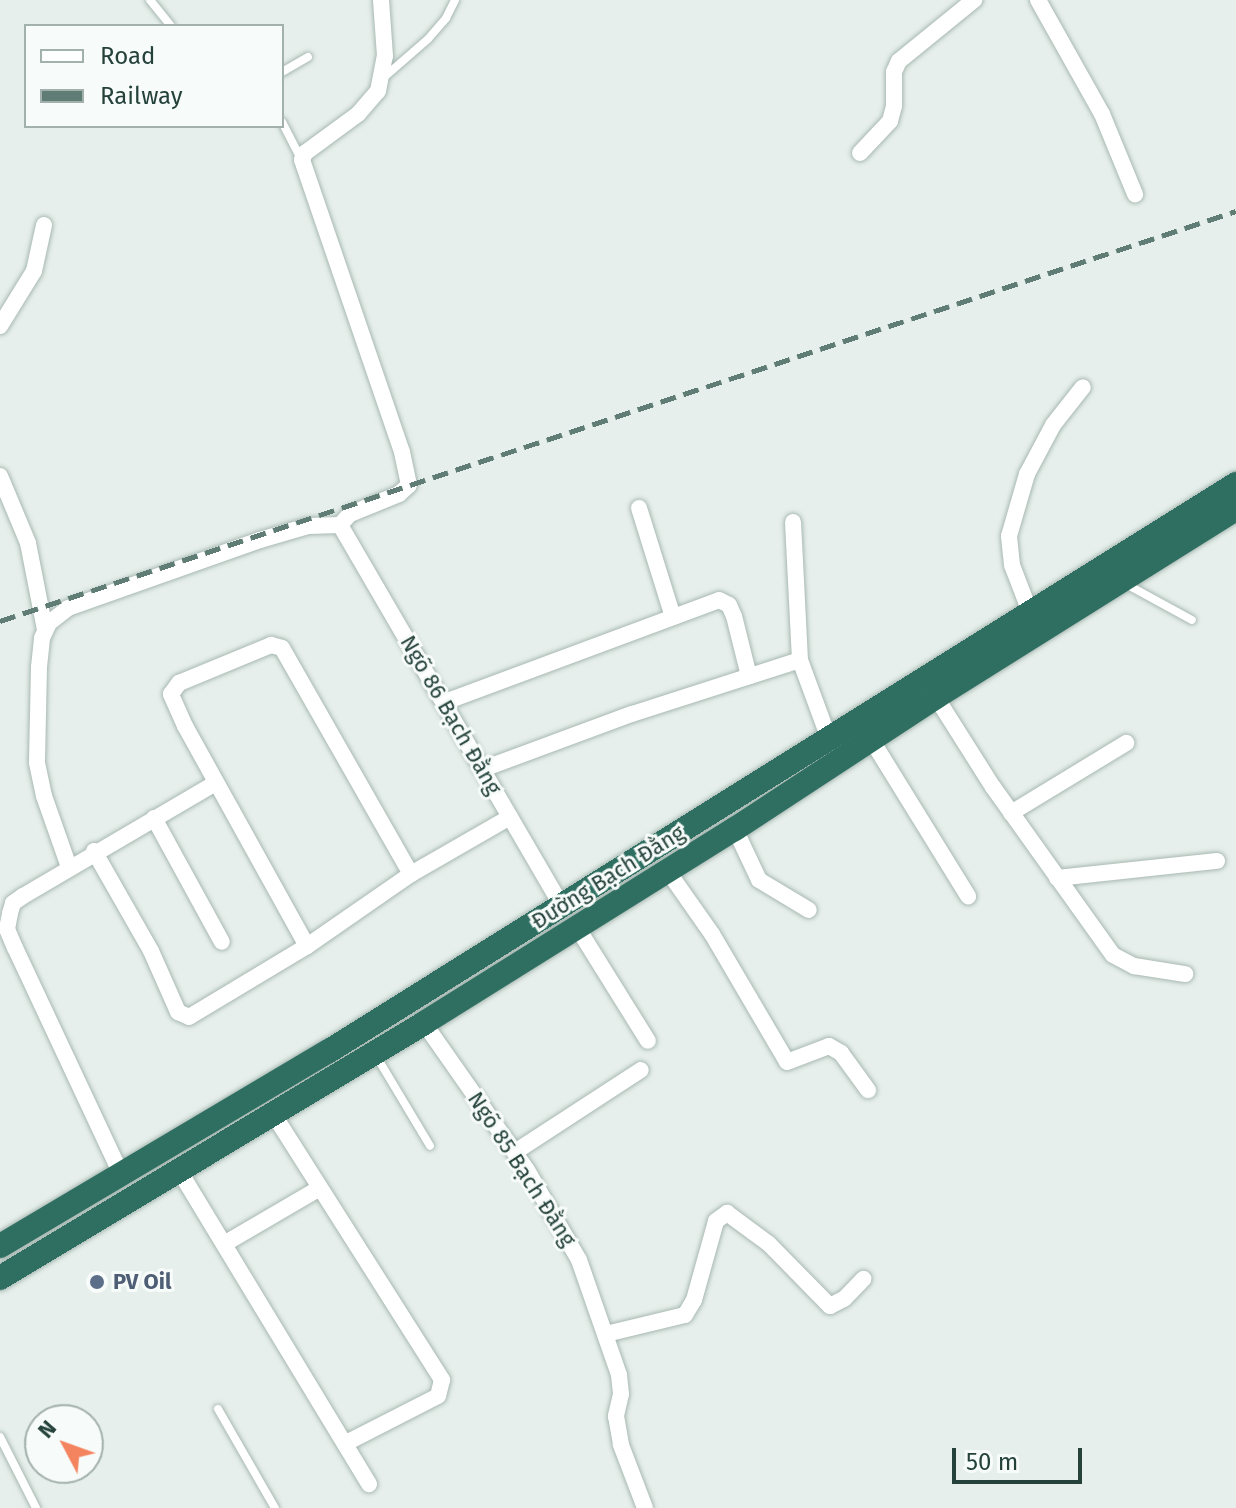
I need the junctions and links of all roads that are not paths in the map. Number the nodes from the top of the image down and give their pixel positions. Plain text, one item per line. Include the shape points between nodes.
1 (150, 0) edge
2 (381, 0) edge
3 (455, 0) edge
4 (974, 0) edge
5 (1038, 0) edge
6 (169, 24) edge
7 (308, 57) dead end
8 (284, 71) edge
9 (382, 79) junction
10 (284, 126) edge
11 (860, 153) dead end
12 (302, 160) junction
13 (1135, 194) dead end
14 (44, 225) dead end
15 (0, 326) edge
16 (1083, 387) dead end
17 (0, 476) edge
18 (1236, 484) edge
19 (639, 508) dead end
20 (1236, 509) edge
21 (793, 522) dead end
22 (340, 525) junction
23 (1121, 581) junction
24 (1030, 612) junction
25 (673, 617) junction
26 (1192, 620) dead end
27 (45, 630) junction
28 (800, 660) junction
29 (749, 676) junction
30 (936, 697) junction
31 (445, 702) junction
32 (829, 739) junction
33 (871, 739) junction
34 (1126, 743) dead end
35 (483, 769) junction
36 (214, 784) junction
37 (1011, 813) junction
38 (510, 817) junction
39 (154, 818) junction
40 (735, 829) junction
41 (94, 851) junction
42 (1217, 861) dead end
43 (69, 867) junction
44 (667, 870) junction
45 (411, 874) junction
46 (1057, 878) junction
47 (968, 896) dead end
48 (562, 906) junction
49 (809, 910) dead end
50 (577, 927) junction
51 (222, 942) dead end
52 (307, 946) junction
53 (7, 952) edge
54 (1185, 974) dead end
55 (424, 1023) junction
56 (368, 1027) junction
57 (648, 1041) dead end
58 (378, 1051) junction
59 (641, 1070) dead end
60 (868, 1090) dead end
61 (274, 1115) junction
62 (430, 1146) dead end
63 (515, 1152) junction
64 (180, 1172) junction
65 (122, 1176) junction
66 (318, 1189) junction
67 (224, 1244) junction
68 (0, 1246) edge
69 (0, 1278) edge
70 (863, 1279) dead end
71 (606, 1334) junction
72 (218, 1409) dead end
73 (0, 1437) edge
74 (346, 1443) junction
75 (369, 1484) dead end
76 (36, 1508) edge
77 (275, 1508) edge
78 (645, 1508) edge

1 - 6 lane
2 - 9 street
3 - 9 lane via 428,39
4 - 11 street via 899,61 890,121
5 - 13 street via 1102,114
7 - 8 lane
9 - 12 street via 368,105
10 - 12 lane
12 - 22 street via 409,485 350,514
14 - 15 street via 34,271
16 - 24 street via 1032,463 1009,536 1012,565
17 - 27 street via 28,543
18 - 24 highway, Đường Bạch Đằng
19 - 25 street
20 - 23 highway, Đường Bạch Đằng
21 - 28 street
22 - 27 street via 308,526 162,573 68,608
22 - 31 street, Ngõ 86 Bạch Đằng
23 - 26 lane
23 - 30 highway, Đường Bạch Đằng
24 - 32 highway, Đường Bạch Đằng
25 - 29 street via 725,601 734,616
25 - 31 street
27 - 43 street via 37,695 37,762
28 - 29 street
28 - 32 street
29 - 35 street
30 - 33 highway, Đường Bạch Đằng
30 - 37 street
31 - 35 street, Ngõ 86 Bạch Đằng
32 - 48 highway, Đường Bạch Đằng
33 - 40 highway, Đường Bạch Đằng
33 - 47 street
34 - 37 street
35 - 38 street, Ngõ 86 Bạch Đằng
36 - 39 street
36 - 45 street via 172,689 271,645 282,648
36 - 52 street
37 - 46 street
38 - 45 street
38 - 48 street, Ngõ 86 Bạch Đằng
39 - 41 street
39 - 51 street
40 - 44 highway, Đường Bạch Đằng
40 - 49 street via 759,880
41 - 43 street
41 - 52 street via 185,1017
42 - 46 street
43 - 53 street via 13,903
44 - 50 highway, Đường Bạch Đằng
44 - 60 street via 712,934 787,1062 829,1046 841,1053
45 - 52 street
46 - 54 street via 1113,955 1134,966
48 - 56 highway, Đường Bạch Đằng
50 - 55 highway, Đường Bạch Đằng
50 - 57 street
53 - 65 street
55 - 58 highway, Đường Bạch Đằng
55 - 63 street, Ngõ 85 Bạch Đằng
56 - 58 highway
56 - 65 highway, Đường Bạch Đằng
58 - 61 highway, Đường Bạch Đằng
58 - 62 lane
59 - 63 street
61 - 64 highway, Đường Bạch Đằng
61 - 66 street
63 - 71 street, Ngõ 85 Bạch Đằng via 579,1260
64 - 67 street
64 - 69 highway, Đường Bạch Đằng
65 - 68 highway, Đường Bạch Đằng
66 - 67 street
66 - 74 street via 442,1380 438,1396
67 - 74 street
70 - 71 street via 830,1306 769,1244 727,1213 716,1221 685,1315
71 - 78 street, Ngõ 85 Bạch Đằng via 620,1386 616,1416 621,1445
72 - 77 lane
73 - 76 lane
74 - 75 street

